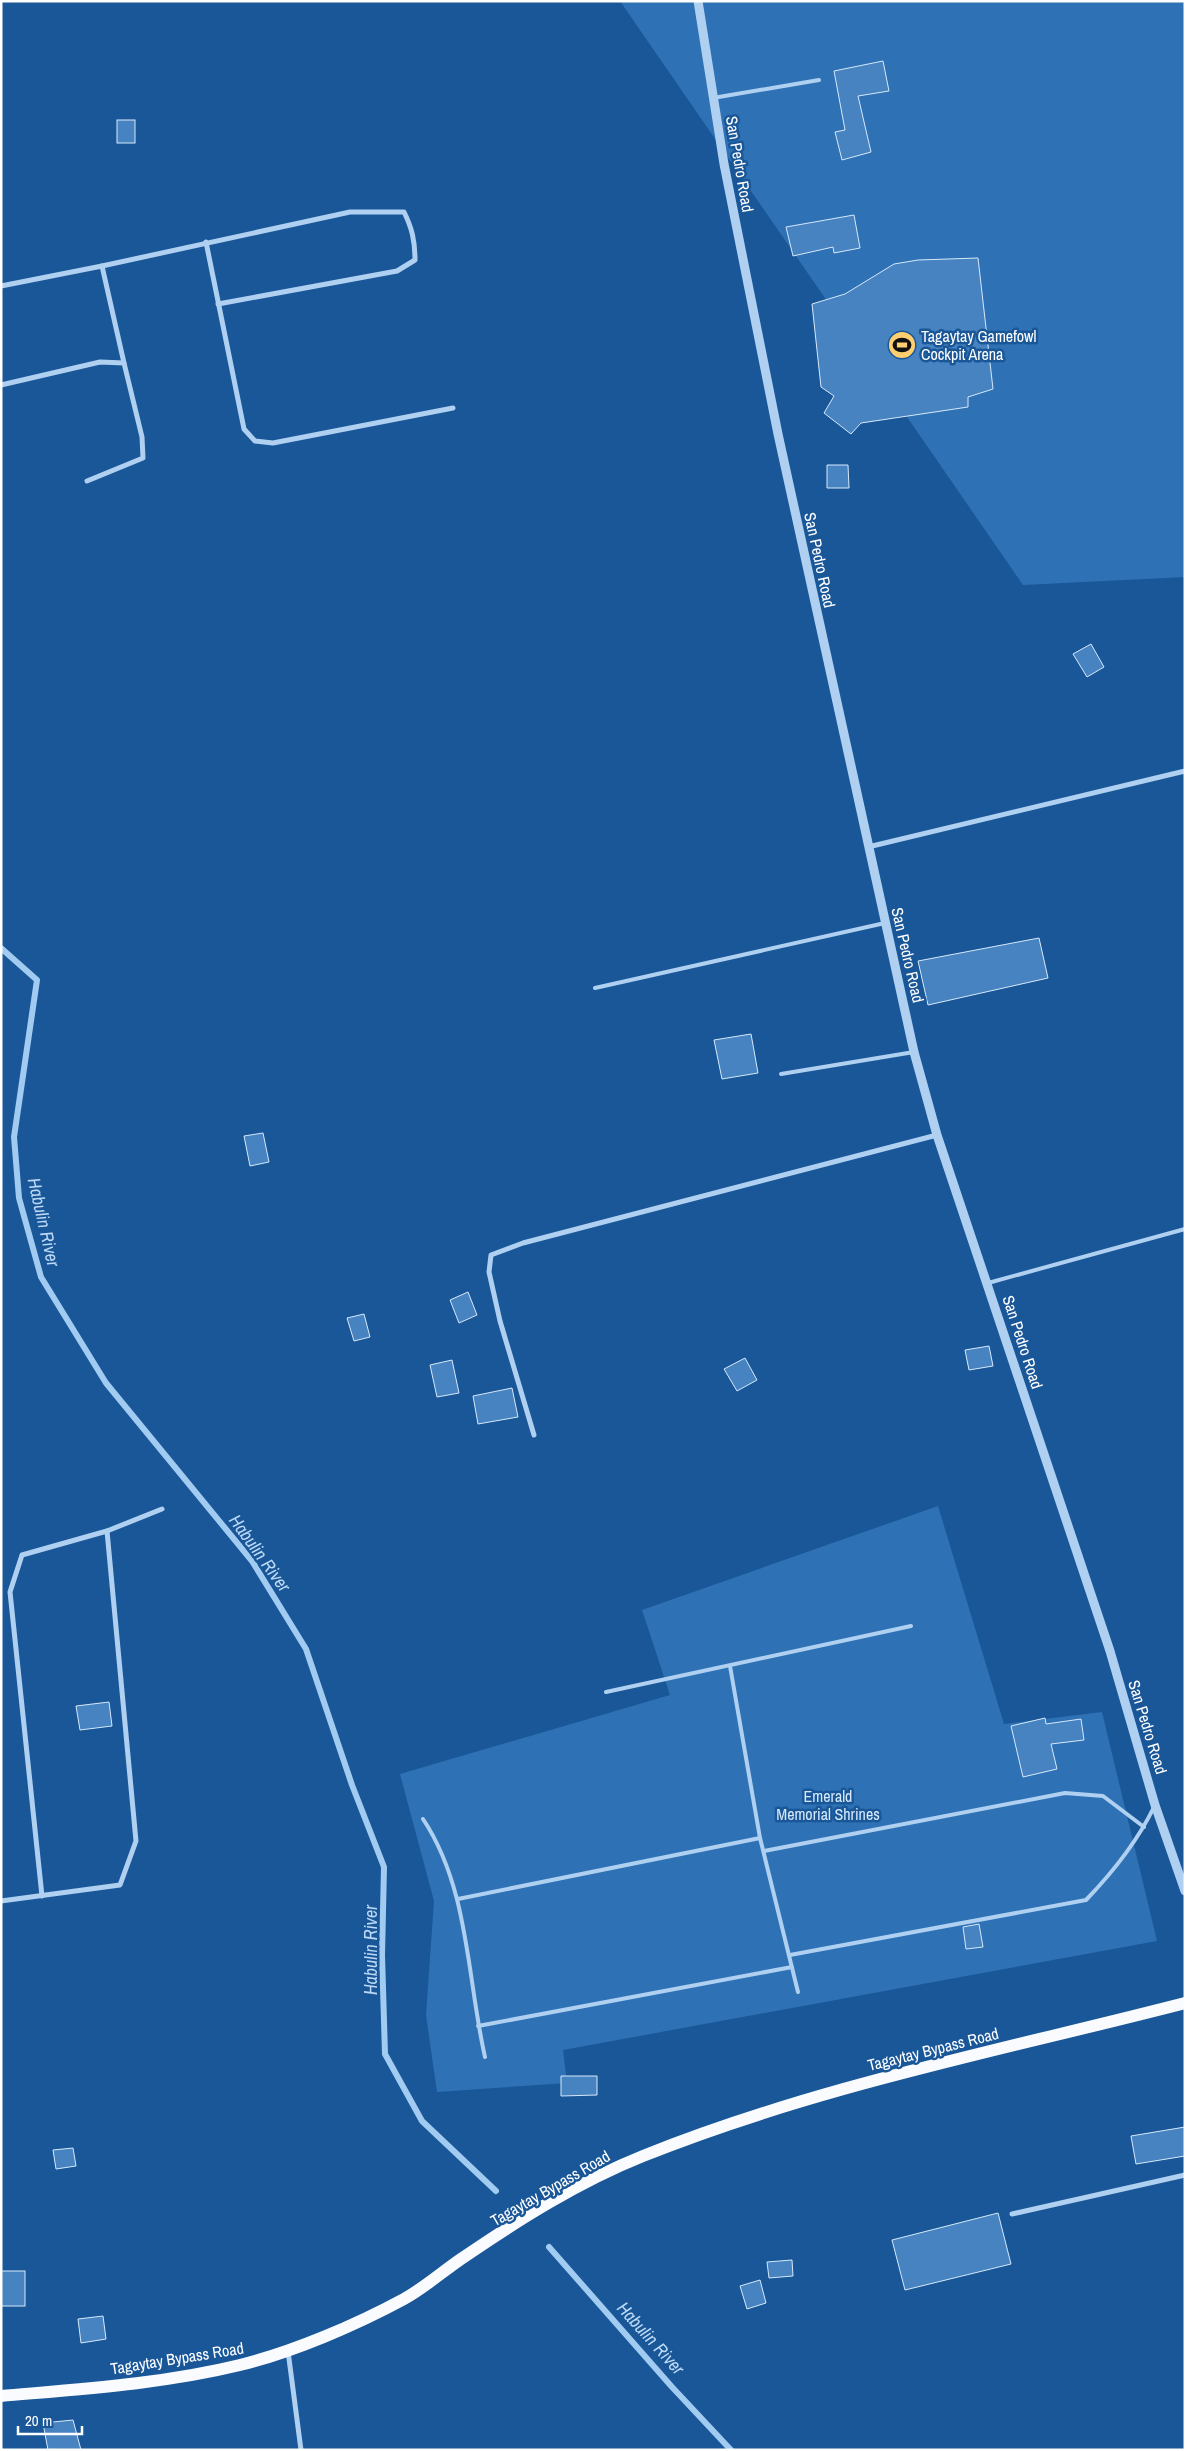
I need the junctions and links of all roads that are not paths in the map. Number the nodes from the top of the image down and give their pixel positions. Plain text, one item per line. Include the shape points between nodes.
1 (698, 1) edge
2 (819, 80) dead end
3 (713, 98) junction
4 (206, 242) junction
5 (102, 266) junction
6 (1, 286) edge
7 (218, 304) junction
8 (124, 363) junction
9 (1, 385) edge
10 (453, 408) dead end
11 (87, 481) dead end
12 (1185, 771) edge
13 (868, 847) junction
14 (885, 923) junction
15 (595, 988) dead end
16 (914, 1052) junction
17 (781, 1074) dead end
18 (937, 1135) junction
19 (1185, 1229) edge
20 (988, 1283) junction
21 (534, 1435) dead end
22 (162, 1509) dead end
23 (107, 1531) junction
24 (911, 1626) dead end
25 (730, 1666) junction
26 (606, 1692) dead end
27 (1155, 1805) junction
28 (423, 1819) dead end
29 (1144, 1827) junction
30 (760, 1838) junction
31 (764, 1851) junction
32 (1185, 1891) edge
33 (42, 1896) junction
34 (458, 1899) junction
35 (1, 1901) edge
36 (790, 1955) junction
37 (792, 1967) junction
38 (798, 1992) dead end
39 (1185, 2003) edge
40 (478, 2026) junction
41 (485, 2057) dead end
42 (1185, 2175) edge
43 (1012, 2214) dead end
44 (287, 2350) junction
45 (1, 2396) edge
46 (301, 2450) edge

1 - 3 street, San Pedro Road
2 - 3 lane
3 - 13 street, San Pedro Road via 778,434
4 - 5 street
4 - 7 street
4 - 7 street via 350,212 404,212 415,241 415,260 397,271
5 - 6 street
5 - 8 street
7 - 10 street via 244,429 255,441 273,443
8 - 9 street via 100,362
8 - 11 street via 142,437 143,458
12 - 13 street
13 - 14 street, San Pedro Road
14 - 15 lane
14 - 16 street, San Pedro Road
16 - 17 lane
16 - 18 street, San Pedro Road
18 - 20 street, San Pedro Road
18 - 21 street via 523,1243 490,1255 489,1272 500,1321
19 - 20 lane
20 - 27 street, San Pedro Road via 1110,1652
22 - 23 street
23 - 33 street via 22,1555 10,1592
23 - 33 street via 136,1841 120,1886
24 - 25 lane
25 - 26 lane
25 - 30 lane
27 - 29 lane
27 - 32 street, San Pedro Road
28 - 34 lane via 437,1840
29 - 31 lane via 1103,1796 1065,1793
29 - 36 lane via 1113,1872 1086,1900
30 - 31 lane
30 - 34 lane
31 - 36 lane
33 - 35 street
34 - 40 lane
36 - 37 lane
37 - 38 lane
37 - 40 lane
39 - 44 main road, Tagaytay Bypass Road via 869,2081 644,2156 536,2211 406,2298
40 - 41 lane
42 - 43 street
44 - 45 main road, Tagaytay Bypass Road via 241,2365 190,2375
44 - 46 street

